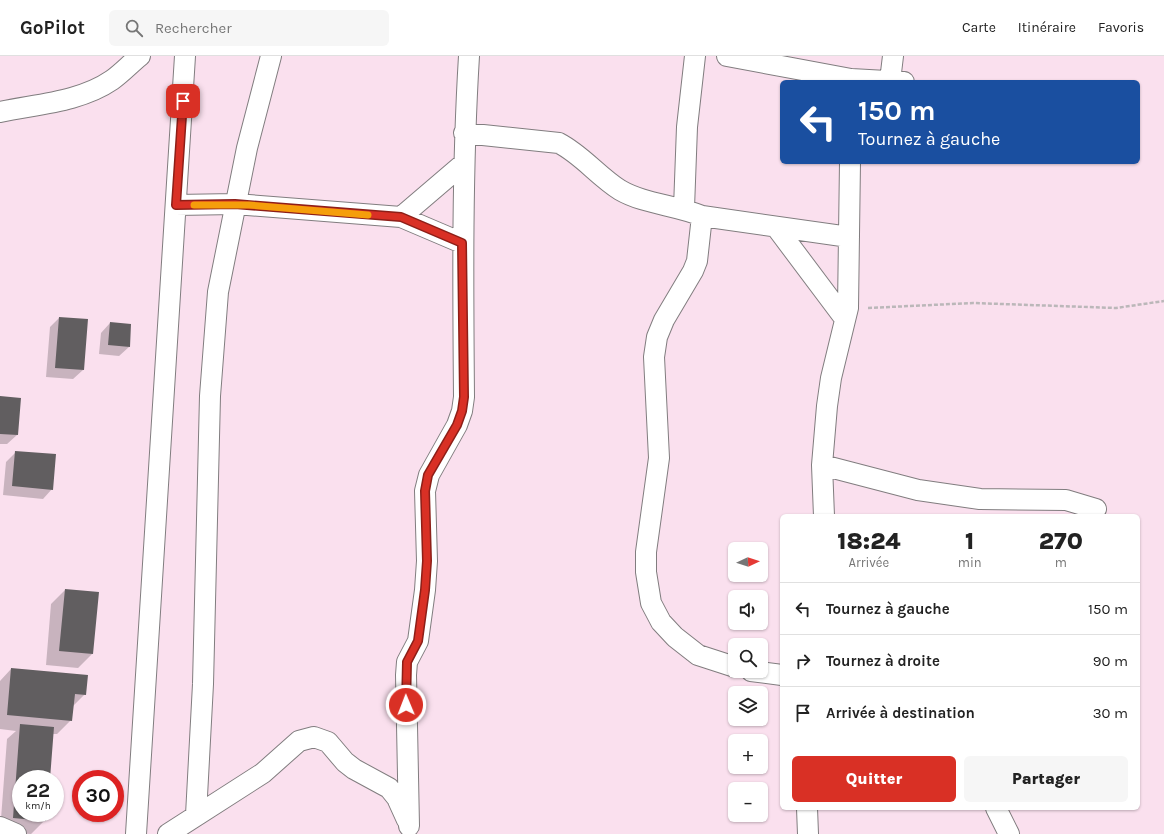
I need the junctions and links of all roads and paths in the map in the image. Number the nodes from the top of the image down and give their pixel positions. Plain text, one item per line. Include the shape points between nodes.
1 (140, 56) edge
2 (186, 56) edge
3 (271, 56) edge
4 (469, 56) edge
5 (694, 56) edge
6 (727, 56) edge
7 (893, 56) edge
8 (851, 80) edge
9 (897, 80) edge
10 (0, 112) edge
11 (464, 133) junction
12 (463, 164) junction
13 (850, 164) edge
14 (235, 204) junction
15 (176, 205) junction
16 (684, 208) junction
17 (702, 216) junction
18 (401, 217) junction
19 (776, 227) junction
20 (850, 237) junction
21 (462, 243) junction
22 (1164, 301) edge
23 (846, 314) junction
24 (822, 465) junction
25 (1096, 509) dead end
26 (824, 514) edge
27 (728, 665) edge
28 (768, 673) edge
29 (780, 675) edge
30 (807, 810) edge
31 (997, 810) edge
32 (196, 815) junction
33 (0, 827) edge
34 (412, 830) edge
35 (16, 834) edge
36 (136, 834) edge
37 (168, 834) edge
38 (808, 834) edge
39 (1010, 834) edge

1 - 10 street via 124,72 100,87 49,103
2 - 15 street
3 - 14 street
4 - 11 street
5 - 16 street via 687,127
6 - 8 street
7 - 9 street
11 - 12 street
11 - 16 street via 559,143 572,150 620,190 636,198
12 - 18 street
12 - 21 street
13 - 20 street
14 - 15 street
14 - 18 street
14 - 32 street via 218,292 212,360 203,684
15 - 36 street
16 - 17 street
17 - 19 street
17 - 27 street via 697,261 657,337 654,357 659,458 647,545 646,572 651,603 661,622 698,655
18 - 21 street
19 - 20 street
19 - 23 street
20 - 23 street
21 - 34 street via 464,397 457,425 428,475 425,491 425,590 418,641 407,662
22 - 23 path via 1116,308 973,303
23 - 24 street via 831,378
24 - 25 street via 918,490 980,499 1066,500
24 - 26 street
28 - 29 street
30 - 38 street
31 - 39 street
32 - 34 street via 263,773 299,741 314,737 328,742 354,770 389,788 397,798
32 - 37 street
33 - 35 street

